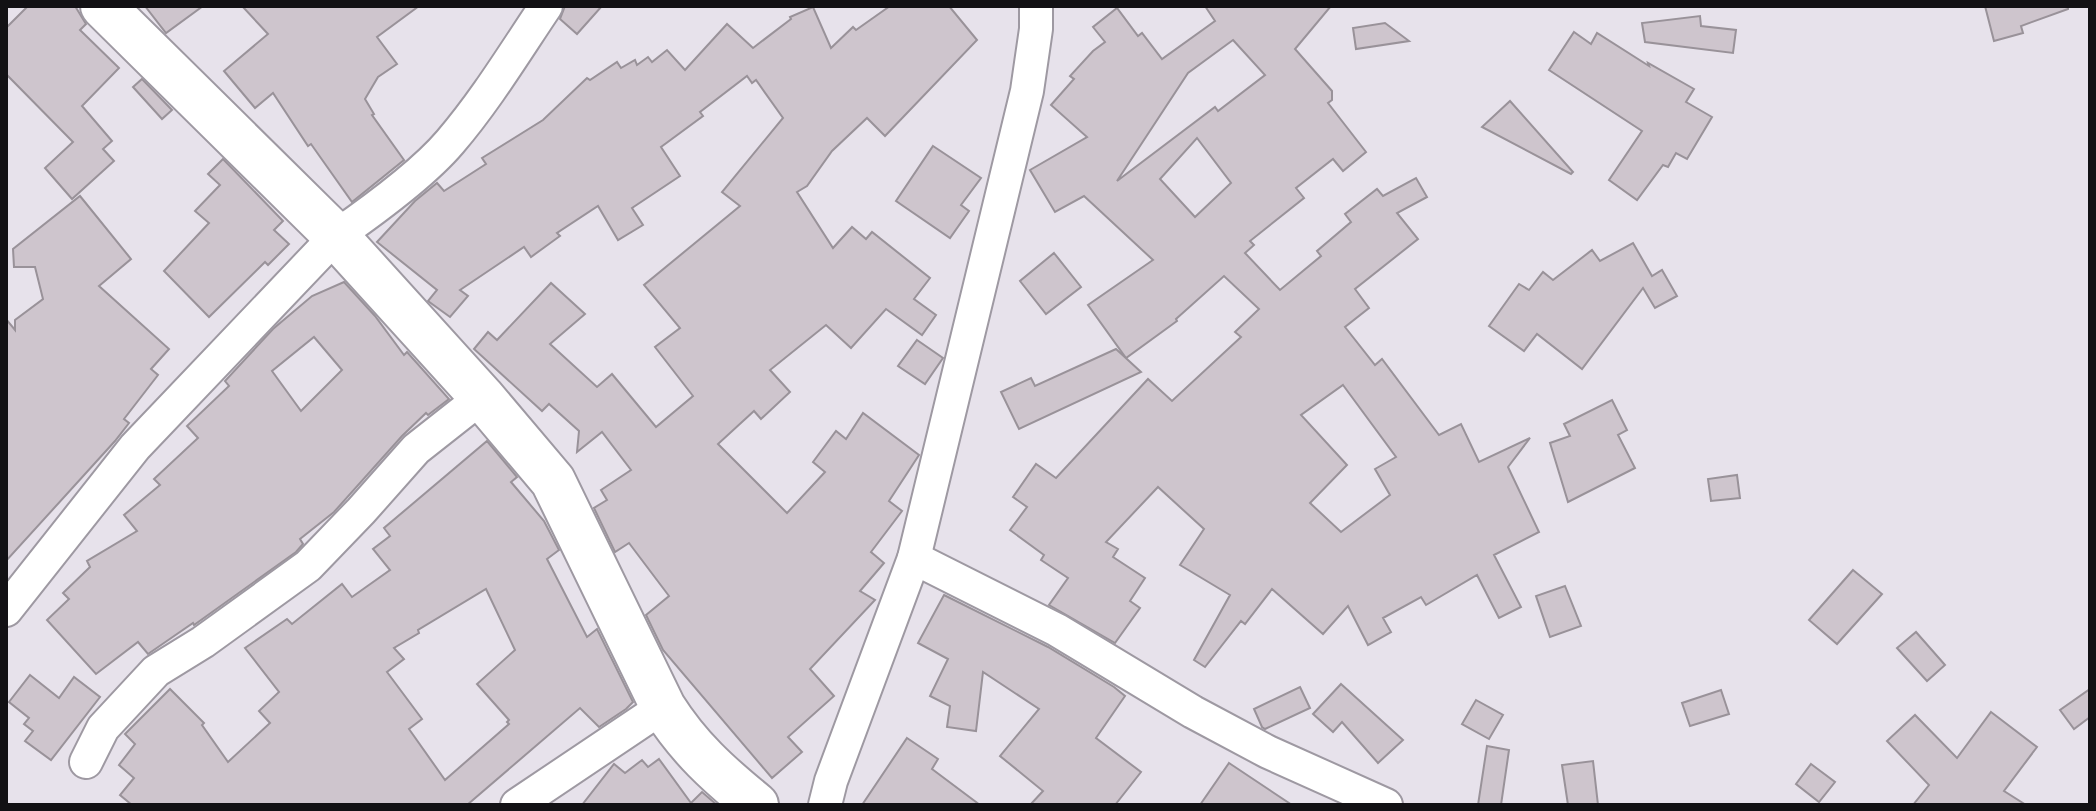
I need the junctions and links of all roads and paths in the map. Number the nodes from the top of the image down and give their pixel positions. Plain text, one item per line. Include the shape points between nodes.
1 (103, 6) edge
2 (546, 6) edge
3 (1036, 6) edge
4 (336, 236) junction
5 (482, 397) junction
6 (914, 558) junction
7 (6, 610) edge
8 (663, 707) junction
9 (86, 762) dead end
10 (517, 805) edge
11 (756, 805) edge
12 (825, 805) edge
13 (1386, 805) edge

1 - 4 main road
2 - 4 street via 449,144
3 - 6 street via 1027,91
4 - 5 main road
4 - 7 street via 135,447
5 - 8 main road via 553,481
5 - 9 street via 416,449 308,566 156,671 103,728
6 - 12 street
6 - 13 street via 1057,630 1268,752
8 - 10 street
8 - 11 main road via 709,767

